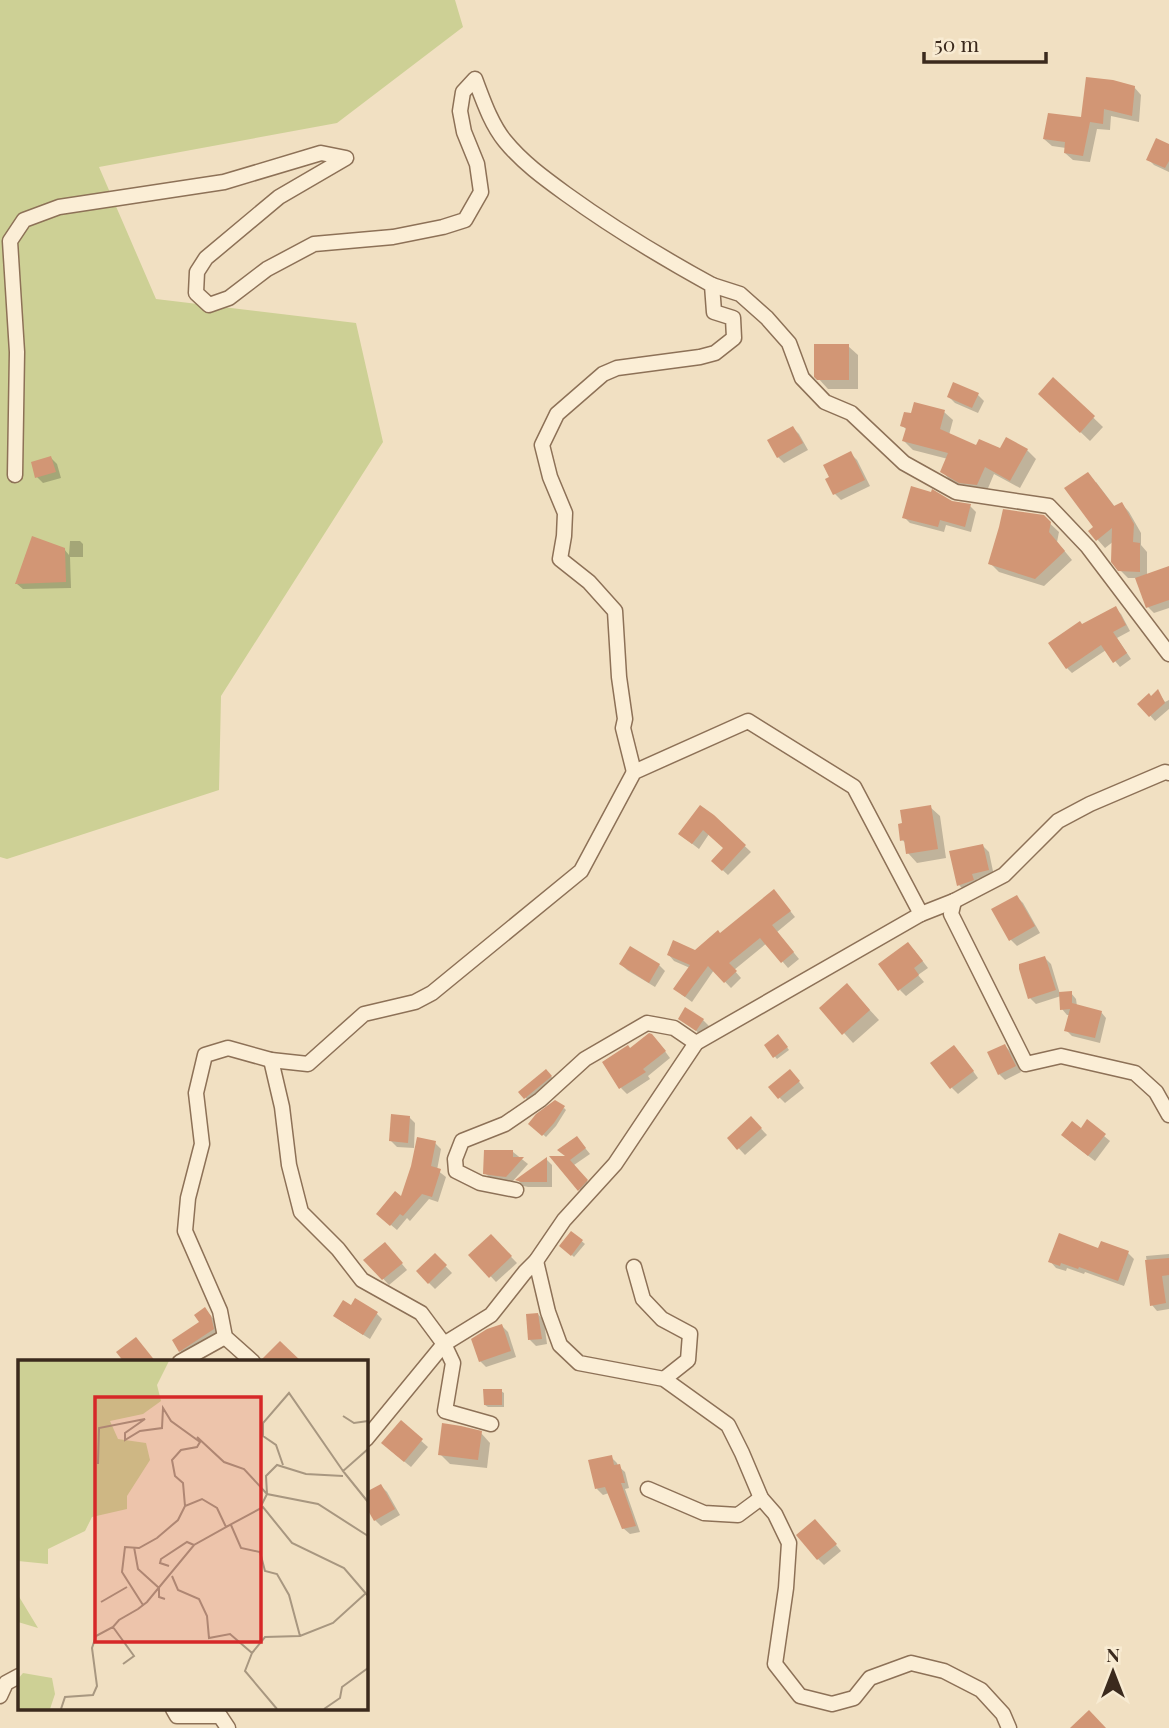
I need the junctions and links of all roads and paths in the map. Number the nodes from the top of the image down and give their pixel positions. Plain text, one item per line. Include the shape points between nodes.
1 (712, 285) junction
2 (15, 475) dead end
3 (1169, 654) edge
4 (1168, 770) edge
5 (634, 772) junction
6 (954, 901) junction
7 (921, 914) junction
8 (696, 1043) junction
9 (271, 1060) junction
10 (1169, 1115) edge
11 (516, 1190) dead end
12 (536, 1261) junction
13 (634, 1266) dead end
14 (225, 1337) junction
15 (444, 1345) junction
16 (184, 1360) edge
17 (251, 1360) edge
18 (664, 1380) junction
19 (491, 1423) dead end
20 (368, 1436) edge
21 (648, 1489) dead end
22 (761, 1499) junction
23 (18, 1677) edge
24 (0, 1696) edge
25 (174, 1710) edge
26 (228, 1728) edge
27 (1009, 1728) edge

1 - 2 street via 607,223 531,168 504,140 475,79 463,92 460,111 481,192 465,220 393,237 314,244 267,269 229,298 209,305 196,292 197,272 206,257 279,197 346,158 321,153 224,182 59,207 24,220 10,241 17,352
1 - 3 street via 740,294 767,318 789,343 802,378 825,402 851,413 904,463 956,492 1049,506 1088,547
1 - 5 street via 714,312 733,318 734,338 715,353 603,374 557,414 542,445 565,513 560,559 615,611 623,728
4 - 6 street via 1058,821 1004,875
5 - 7 street via 748,721 854,787
5 - 9 street via 581,871 432,993 415,1002 364,1014 308,1064
6 - 7 street
6 - 10 street via 951,914 1026,1065 1061,1056 1135,1073 1156,1091
7 - 8 street
8 - 11 street via 674,1028 647,1023 585,1059 505,1124 462,1141 455,1158 456,1171 480,1183
8 - 12 street via 615,1164 564,1220
9 - 14 street via 228,1048 205,1055 196,1093 202,1144 185,1231 220,1311
9 - 15 street via 301,1212 362,1280 421,1313
12 - 15 street via 491,1315
12 - 18 street via 548,1312 560,1345 569,1354 579,1363
13 - 18 street via 643,1299 662,1318 690,1334 688,1360
14 - 16 street
14 - 17 street
15 - 19 street via 453,1363 445,1411
15 - 20 street
18 - 22 street via 728,1425
21 - 22 street via 704,1513 738,1515
22 - 27 street via 775,1514 789,1543 775,1664 800,1696 832,1704 854,1698 870,1678 911,1663 944,1671 981,1690
23 - 24 street via 6,1683
25 - 26 street via 177,1716 220,1716

